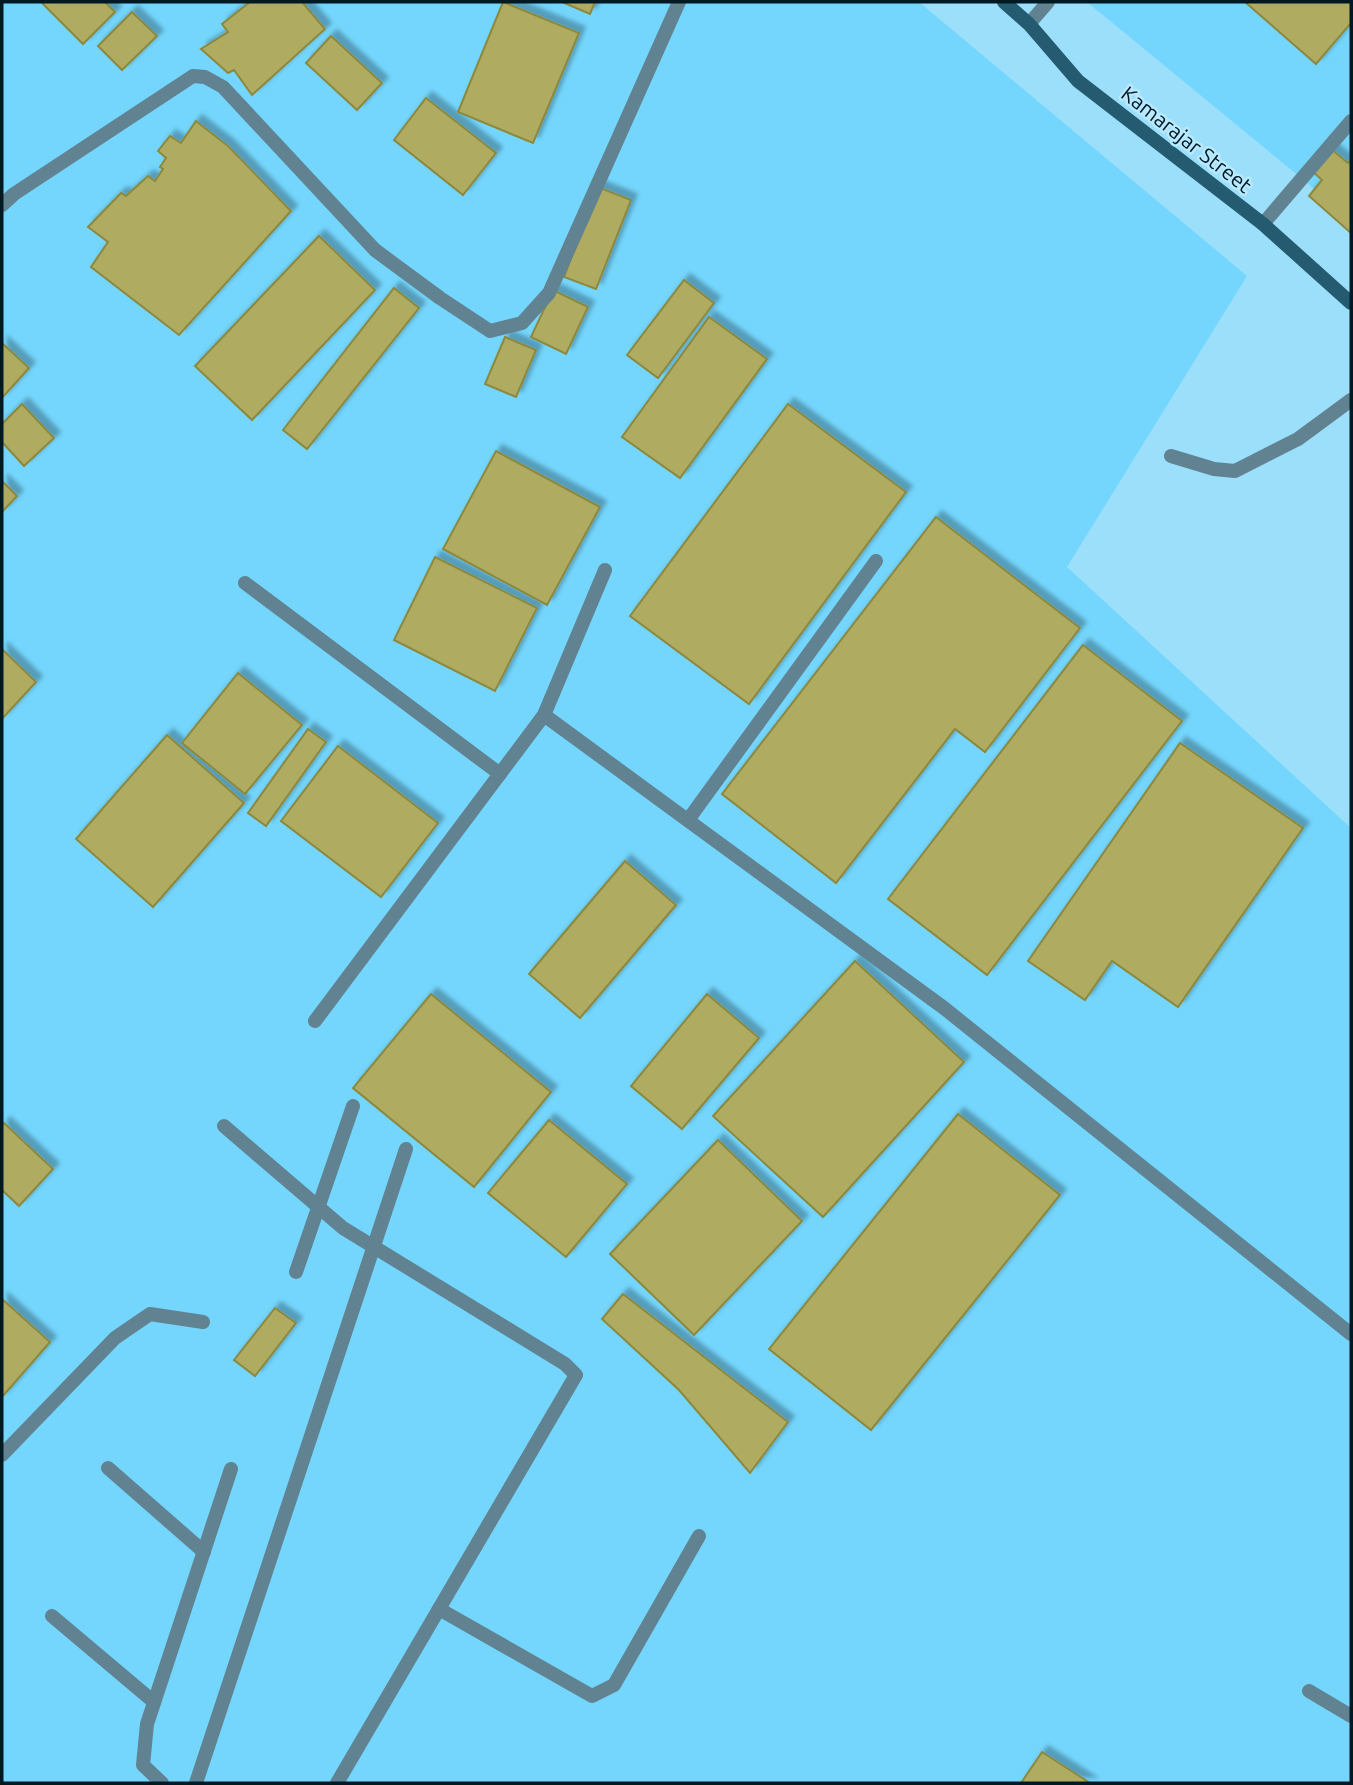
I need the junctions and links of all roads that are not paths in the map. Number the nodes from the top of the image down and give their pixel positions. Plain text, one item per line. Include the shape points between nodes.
1 (679, 2) edge
2 (1004, 2) edge
3 (1048, 2) edge
4 (1029, 24) junction
5 (1351, 121) edge
6 (2, 205) edge
7 (1263, 224) junction
8 (1351, 303) edge
9 (1351, 400) edge
10 (1171, 456) dead end
11 (876, 561) dead end
12 (605, 570) dead end
13 (245, 583) dead end
14 (544, 715) junction
15 (500, 774) junction
16 (688, 820) junction
17 (315, 1021) dead end
18 (353, 1107) dead end
19 (224, 1126) dead end
20 (406, 1149) dead end
21 (318, 1207) junction
22 (374, 1248) junction
23 (296, 1272) dead end
24 (203, 1322) dead end
25 (1351, 1334) edge
26 (2, 1455) edge
27 (108, 1468) dead end
28 (231, 1469) dead end
29 (699, 1536) dead end
30 (204, 1552) junction
31 (439, 1609) junction
32 (52, 1616) dead end
33 (1309, 1691) dead end
34 (154, 1702) junction
35 (1351, 1716) edge
36 (162, 1783) edge
37 (196, 1783) edge
38 (337, 1783) edge

1 - 6 street via 549,293 522,323 491,331 375,250 223,86 205,77 193,76
2 - 4 street, Kamarajar Street
3 - 4 street
4 - 7 street, Kamarajar Street via 1078,81
5 - 7 street
7 - 8 street, Kamarajar Street
9 - 10 street via 1298,439 1235,471
11 - 16 street
12 - 14 street
13 - 15 street
14 - 15 street
14 - 16 street
15 - 17 street
16 - 25 street via 944,1008
18 - 21 street
19 - 21 street
20 - 22 street
21 - 22 street
21 - 23 street
22 - 31 street via 576,1375
22 - 37 street
24 - 26 street via 150,1314 106,1346
27 - 30 street
28 - 30 street
29 - 31 street via 614,1685 592,1696
30 - 34 street
31 - 38 street
32 - 34 street
33 - 35 street
34 - 36 street via 146,1724 143,1765

